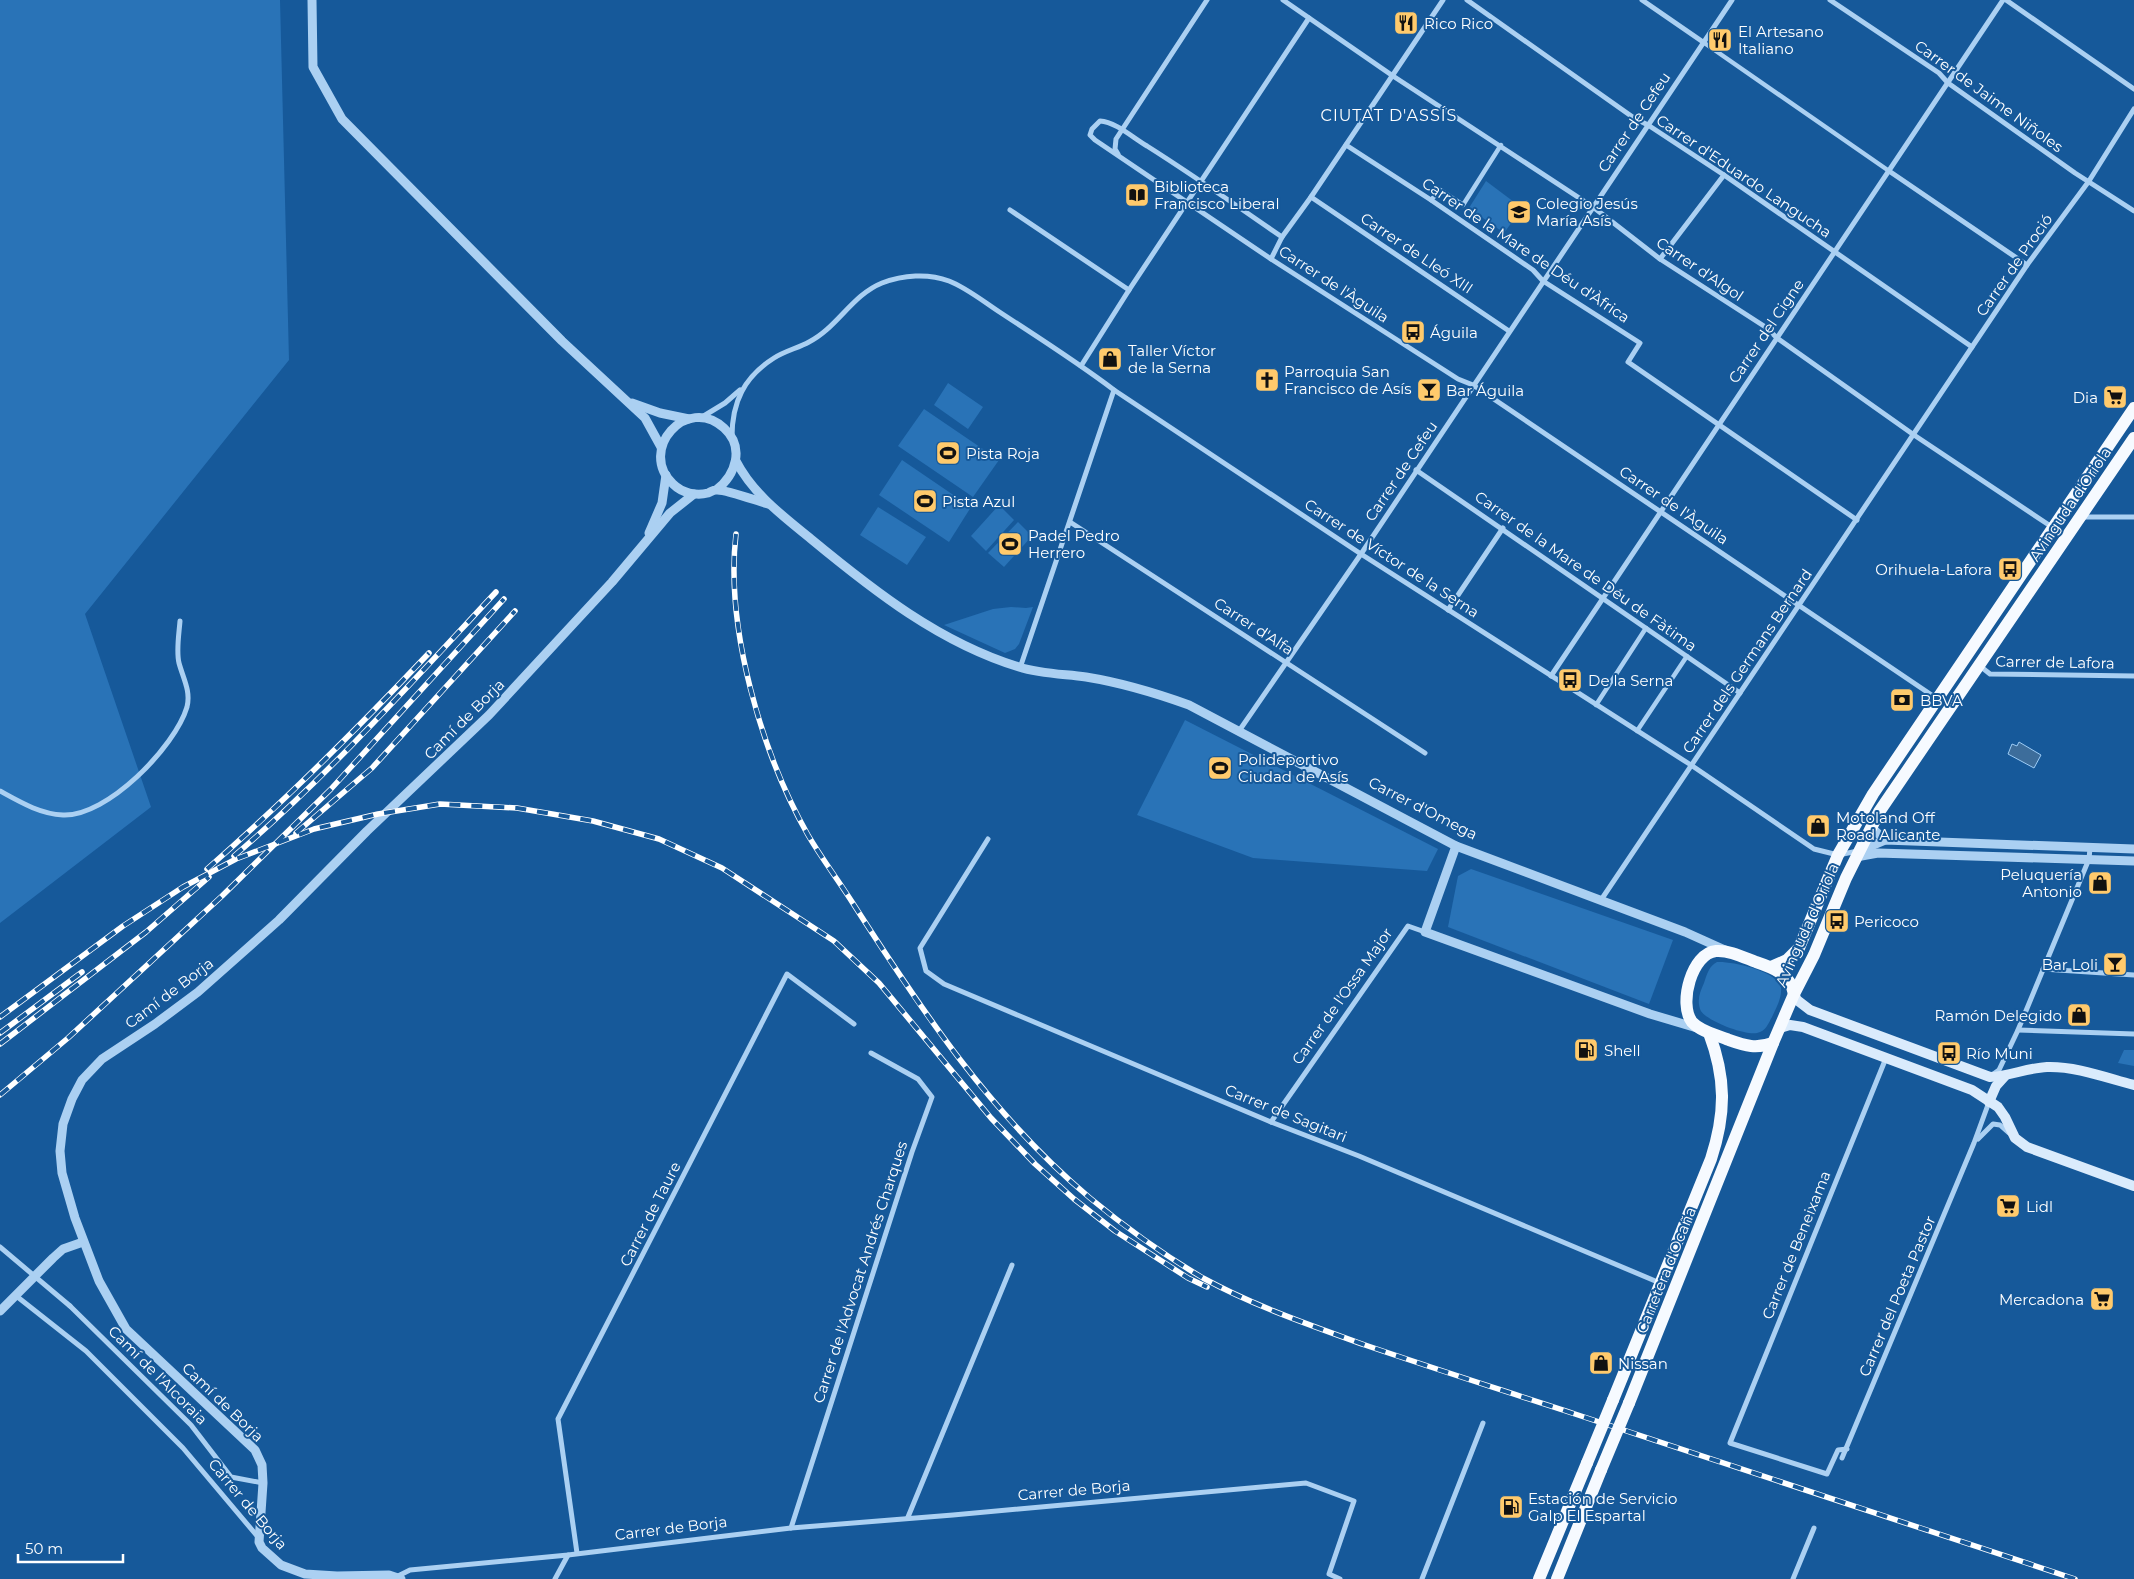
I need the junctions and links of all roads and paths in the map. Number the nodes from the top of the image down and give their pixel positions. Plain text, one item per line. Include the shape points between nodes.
1 (312, 0) edge
2 (1207, 0) edge
3 (1283, 0) edge
4 (1443, 0) edge
5 (1468, 0) edge
6 (1642, 0) edge
7 (1732, 0) edge
8 (1830, 0) edge
9 (2004, 0) edge
10 (1309, 18) junction
11 (1703, 42) junction
12 (1393, 76) junction
13 (1948, 83) junction
14 (2134, 89) edge
15 (2134, 109) edge
16 (1648, 125) junction
17 (1123, 131) junction
18 (1346, 145) junction
19 (1501, 145) junction
20 (1118, 155) junction
21 (1889, 171) junction
22 (1724, 175) junction
23 (1202, 181) junction
24 (2089, 181) junction
25 (1311, 197) junction
26 (1431, 200) junction
27 (1188, 202) junction
28 (1593, 207) junction
29 (1010, 210) dead end
30 (2134, 211) edge
31 (1282, 237) junction
32 (1834, 252) junction
33 (1271, 259) junction
34 (1660, 259) junction
35 (2027, 265) junction
36 (1543, 281) junction
37 (1129, 290) junction
38 (1509, 331) junction
39 (1777, 338) junction
40 (1972, 347) junction
41 (1081, 366) junction
42 (1473, 385) junction
43 (744, 387) junction
44 (1114, 390) junction
45 (626, 400) junction
46 (2134, 408) edge
47 (700, 418) junction
48 (689, 419) junction
49 (1717, 425) junction
50 (1914, 435) junction
51 (732, 437) junction
52 (2134, 438) edge
53 (661, 447) junction
54 (736, 461) junction
55 (1416, 470) junction
56 (666, 475) junction
57 (716, 490) junction
58 (694, 494) junction
59 (770, 505) junction
60 (1661, 510) junction
61 (2081, 516) junction
62 (2134, 517) edge
63 (1857, 520) junction
64 (1070, 522) junction
65 (2052, 527) junction
66 (1502, 528) junction
67 (643, 544) junction
68 (1361, 554) junction
69 (1602, 597) junction
70 (1800, 605) junction
71 (1448, 610) junction
72 (180, 622) dead end
73 (1646, 628) junction
74 (1687, 656) junction
75 (1287, 662) junction
76 (1979, 665) junction
77 (1020, 668) junction
78 (1550, 676) junction
79 (2134, 676) edge
80 (1740, 693) junction
81 (1937, 698) junction
82 (1596, 705) junction
83 (1637, 730) junction
84 (1239, 731) junction
85 (1425, 752) dead end
86 (1692, 765) junction
87 (0, 791) edge
88 (1871, 827) junction
89 (988, 839) dead end
90 (1885, 840) junction
91 (1456, 846) junction
92 (2090, 848) junction
93 (2134, 849) edge
94 (1857, 854) junction
95 (1838, 855) junction
96 (2089, 859) junction
97 (2134, 861) edge
98 (1601, 900) junction
99 (1425, 932) junction
100 (1729, 952) junction
101 (1771, 967) junction
102 (2043, 969) junction
103 (2134, 975) edge
104 (1794, 994) junction
105 (854, 1024) dead end
106 (1780, 1028) junction
107 (2018, 1030) junction
108 (1705, 1031) junction
109 (2134, 1034) edge
110 (1773, 1043) junction
111 (871, 1053) dead end
112 (1886, 1058) junction
113 (2004, 1076) junction
114 (1990, 1077) junction
115 (2134, 1085) edge
116 (1989, 1102) junction
117 (1271, 1122) junction
118 (2015, 1138) junction
119 (1974, 1144) junction
120 (2134, 1186) edge
121 (83, 1242) junction
122 (0, 1247) edge
123 (1012, 1265) dead end
124 (1660, 1284) junction
125 (15, 1295) junction
126 (0, 1311) edge
127 (1484, 1423) dead end
128 (1847, 1449) junction
129 (1842, 1458) dead end
130 (263, 1483) junction
131 (908, 1518) junction
132 (791, 1528) junction
133 (1814, 1528) dead end
134 (258, 1537) junction
135 (577, 1554) junction
136 (568, 1555) junction
137 (398, 1578) edge
138 (555, 1579) edge
139 (1340, 1579) edge
140 (1422, 1579) edge
141 (1539, 1579) edge
142 (1557, 1579) edge
143 (1793, 1579) edge

1 - 45 street via 313,67 342,119 562,341
2 - 17 street
3 - 10 street, Carrer d'Algol
4 - 12 street
5 - 16 street, Carrer d'Eduardo Langucha
6 - 11 street
7 - 11 street, Carrer de Cefeu
8 - 13 street, Carrer de Jaime Niñoles
9 - 13 street, Carrer del Cigne
9 - 14 street
10 - 12 street, Carrer d'Algol
10 - 23 street
11 - 16 street, Carrer de Cefeu
11 - 21 street
12 - 18 street
12 - 19 street, Carrer d'Algol
13 - 21 street, Carrer del Cigne
13 - 24 street, Carrer de Jaime Niñoles
15 - 24 street, Carrer de Proció
16 - 22 street, Carrer d'Eduardo Langucha
16 - 28 street, Carrer de Cefeu
17 - 20 street via 1116,139
17 - 20 street, Carrer de l'Àguila via 1100,121 1090,134
17 - 23 street, Carrer de l'Àguila
18 - 25 street
18 - 26 street, Carrer de la Mare de Déu d'Àfrica
19 - 26 street via 1463,205 1440,190
19 - 28 street, Carrer d'Algol
20 - 27 street, Carrer de l'Àguila
21 - 32 street, Carrer del Cigne
21 - 35 street
22 - 32 street, Carrer d'Eduardo Langucha
22 - 34 street
23 - 27 street
23 - 31 street, Carrer de l'Àguila
24 - 30 street, Carrer de Jaime Niñoles
24 - 35 street, Carrer de Proció
25 - 31 street
25 - 38 street, Carrer de Lleó XIII
26 - 36 street, Carrer de la Mare de Déu d'Àfrica via 1533,270
27 - 33 street, Carrer de l'Àguila
27 - 37 street
28 - 34 street, Carrer d'Algol
28 - 36 street, Carrer de Cefeu
29 - 37 street
31 - 33 street
32 - 39 street, Carrer del Cigne
32 - 40 street, Carrer d'Eduardo Langucha
33 - 42 street, Carrer de l'Àguila
34 - 39 street, Carrer d'Algol via 1767,328
35 - 40 street, Carrer de Proció
36 - 38 street, Carrer de Cefeu
36 - 49 street, Carrer de la Mare de Déu d'Àfrica via 1640,343 1628,362
37 - 41 street
38 - 42 street, Carrer de Cefeu
39 - 49 street, Carrer del Cigne
39 - 50 street, Carrer d'Algol
40 - 50 street, Carrer de Proció
41 - 43 street, Carrer de Víctor de la Serna via 960,286 935,277 912,276 880,283 814,339 770,361
41 - 44 street, Carrer de Víctor de la Serna
42 - 55 street, Carrer de Cefeu
42 - 60 street, Carrer de l'Àguila
43 - 47 street
43 - 51 street via 734,407
44 - 64 street
44 - 68 street, Carrer de Víctor de la Serna
45 - 48 street via 640,407
45 - 53 street via 645,418
46 - 65 main road, Avinguda d'Oriola
47 - 48 street
47 - 51 street via 718,423
48 - 53 street via 671,429
49 - 60 street, Carrer del Cigne
49 - 63 street, Carrer de la Mare de Déu d'Àfrica
50 - 63 street, Carrer dels Germans Bernard
50 - 65 street, Carrer d'Algol
51 - 54 street
52 - 61 main road, Avinguda d'Oriola
53 - 56 street
54 - 57 street via 732,473
54 - 59 street, Carrer d'Omega via 746,479
55 - 66 street, Carrer de la Mare de Déu de Fàtima
55 - 68 street, Carrer de Cefeu
56 - 58 street via 683,491
56 - 67 street, Camí de Borja via 662,503
57 - 58 street
57 - 59 street
58 - 67 street, Camí de Borja via 670,513
59 - 77 street, Carrer d'Omega via 902,609 946,637
60 - 69 street, Carrer del Cigne
60 - 70 street, Carrer de l'Àguila
61 - 62 street
61 - 76 main road, Avinguda d'Oriola
63 - 70 street, Carrer dels Germans Bernard
64 - 75 street, Carrer d'Alfa
64 - 77 street
65 - 81 main road, Avinguda d'Oriola
66 - 69 street, Carrer de la Mare de Déu de Fàtima
66 - 71 street
67 - 121 street, Camí de Borja via 489,715 279,920 198,992 102,1059 82,1080 63,1124 60,1151 62,1173
68 - 71 street, Carrer de Víctor de la Serna
68 - 75 street, Carrer de Cefeu
69 - 73 street, Carrer de la Mare de Déu de Fàtima
69 - 78 street, Carrer del Cigne
70 - 80 street, Carrer dels Germans Bernard
70 - 81 street, Carrer de l'Àguila
71 - 78 street, Carrer de Víctor de la Serna
72 - 87 street via 179,662 188,694 186,708 159,754 134,781 89,810 64,815 37,810
73 - 74 street, Carrer de la Mare de Déu de Fàtima
73 - 82 street
74 - 80 street, Carrer de la Mare de Déu de Fàtima
74 - 83 street
75 - 84 street, Carrer de Cefeu
75 - 85 street, Carrer d'Alfa
76 - 79 street, Carrer de Lafora via 1990,674
76 - 88 main road, Avinguda d'Oriola
77 - 84 street, Carrer d'Omega via 1143,688 1188,704
78 - 82 street, Carrer de Víctor de la Serna
80 - 86 street, Carrer dels Germans Bernard
81 - 95 main road, Avinguda d'Oriola via 1873,794
82 - 83 street, Carrer de Víctor de la Serna
83 - 86 street, Carrer de Víctor de la Serna
84 - 91 street, Carrer d'Omega
86 - 95 street, Carrer de Víctor de la Serna via 1814,849
86 - 98 street, Carrer dels Germans Bernard
88 - 90 street
88 - 94 main road, Avinguda d'Oriola
89 - 117 street, Carrer de Sagitari via 920,948 926,972 944,984
90 - 92 street
90 - 94 street
91 - 98 street, Carrer d'Omega
91 - 99 street
92 - 93 street
92 - 96 street
94 - 95 street
94 - 96 street
94 - 104 main road, Avinguda d'Oriola
95 - 101 main road, Avinguda d'Oriola via 1799,948 1787,960
96 - 97 street
96 - 102 street
98 - 100 street, Carrer d'Omega via 1712,942
99 - 108 street
99 - 117 street, Carrer de l'Ossa Major via 1408,926
100 - 101 main road, Carrer d'Omega
100 - 108 main road, Carrer d'Omega via 1715,951 1705,955 1691,980 1685,1000 1687,1013
101 - 104 main road, Carrer d'Omega via 1789,979
102 - 103 street
102 - 107 street
104 - 106 main road, Avinguda d'Oriola
104 - 114 main road via 1810,1010
105 - 135 street, Carrer de Taure via 787,974 558,1419
106 - 110 main road, Carretera d'Ocaña
106 - 112 main road via 1790,1025 1803,1027
107 - 109 street
107 - 114 street via 2000,1070
108 - 110 main road via 1749,1047
108 - 124 main road, Carretera d'Ocaña via 1719,1057 1722,1092 1720,1134
110 - 142 main road, Carretera d'Ocaña, bridge
111 - 132 street, Carrer de l'Advocat Andrés Charques via 918,1079 932,1097
112 - 116 main road via 1972,1090
112 - 128 street, Carrer de Beneixama via 1730,1443 1827,1474 1838,1450
113 - 114 main road
113 - 115 main road via 2050,1067 2073,1069
113 - 116 main road
116 - 118 main road via 2005,1117
116 - 119 street, Carrer del Poeta Pastor
117 - 124 street, Carrer de Sagitari
118 - 119 street, Carrer del Poeta Pastor via 2000,1125 1993,1124
118 - 120 main road via 2027,1147
119 - 128 street, Carrer del Poeta Pastor
121 - 125 street via 58,1254
121 - 130 street, Camí de Borja via 99,1281 126,1329 255,1450 262,1465
122 - 130 street, Camí de l'Alcoraia, bridge via 70,1306 190,1425 231,1477
123 - 131 street
124 - 141 main road, Carretera d'Ocaña, bridge
125 - 126 street
125 - 134 street, Carrer de Borja via 93,1358 183,1448
127 - 140 street
128 - 129 street, Carrer del Poeta Pastor
130 - 134 street, Camí de Borja
131 - 132 street, Carrer de Borja
131 - 139 street, Carrer de Borja via 1306,1483 1354,1501 1329,1574
132 - 135 street, Carrer de Borja
133 - 143 street
134 - 137 street, Carrer de Borja via 262,1548 281,1565 305,1574 388,1575
135 - 136 street, Carrer de Borja
136 - 137 street, Carrer de Borja via 410,1570
136 - 138 street

